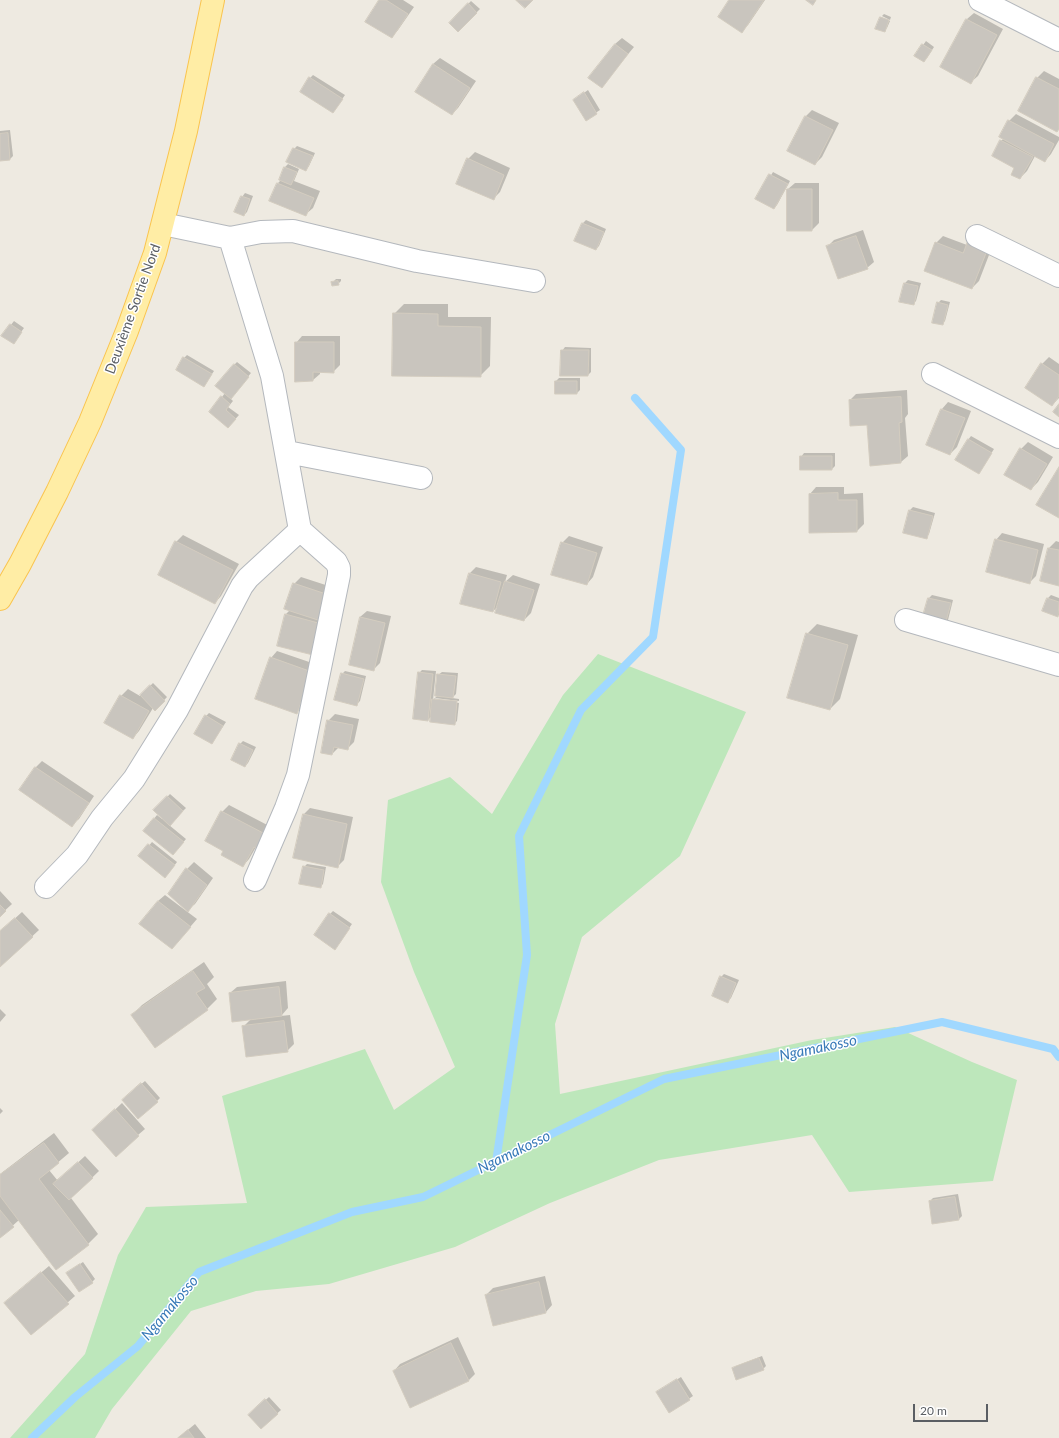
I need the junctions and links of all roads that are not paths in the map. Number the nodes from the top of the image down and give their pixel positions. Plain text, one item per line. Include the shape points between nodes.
1 (213, 0) edge
2 (980, 0) edge
3 (1059, 40) edge
4 (163, 224) junction
5 (977, 236) dead end
6 (230, 238) junction
7 (1059, 276) edge
8 (534, 281) dead end
9 (933, 374) dead end
10 (1059, 437) edge
11 (286, 452) junction
12 (421, 478) dead end
13 (300, 530) junction
14 (0, 599) edge
15 (906, 620) dead end
16 (1059, 665) edge
17 (255, 880) dead end
18 (46, 887) dead end

1 - 4 main road, Deuxième Sortie Nord via 186,131
2 - 3 street
4 - 6 street
4 - 14 main road, Deuxième Sortie Nord via 127,331 90,422 54,498
5 - 7 street
6 - 8 street via 261,232 293,231 417,261
6 - 11 street via 272,376
9 - 10 street
11 - 12 street
11 - 13 street
13 - 17 street via 336,562 339,574 298,776
13 - 18 street via 242,586 177,710 134,779 102,818 77,855
15 - 16 street

